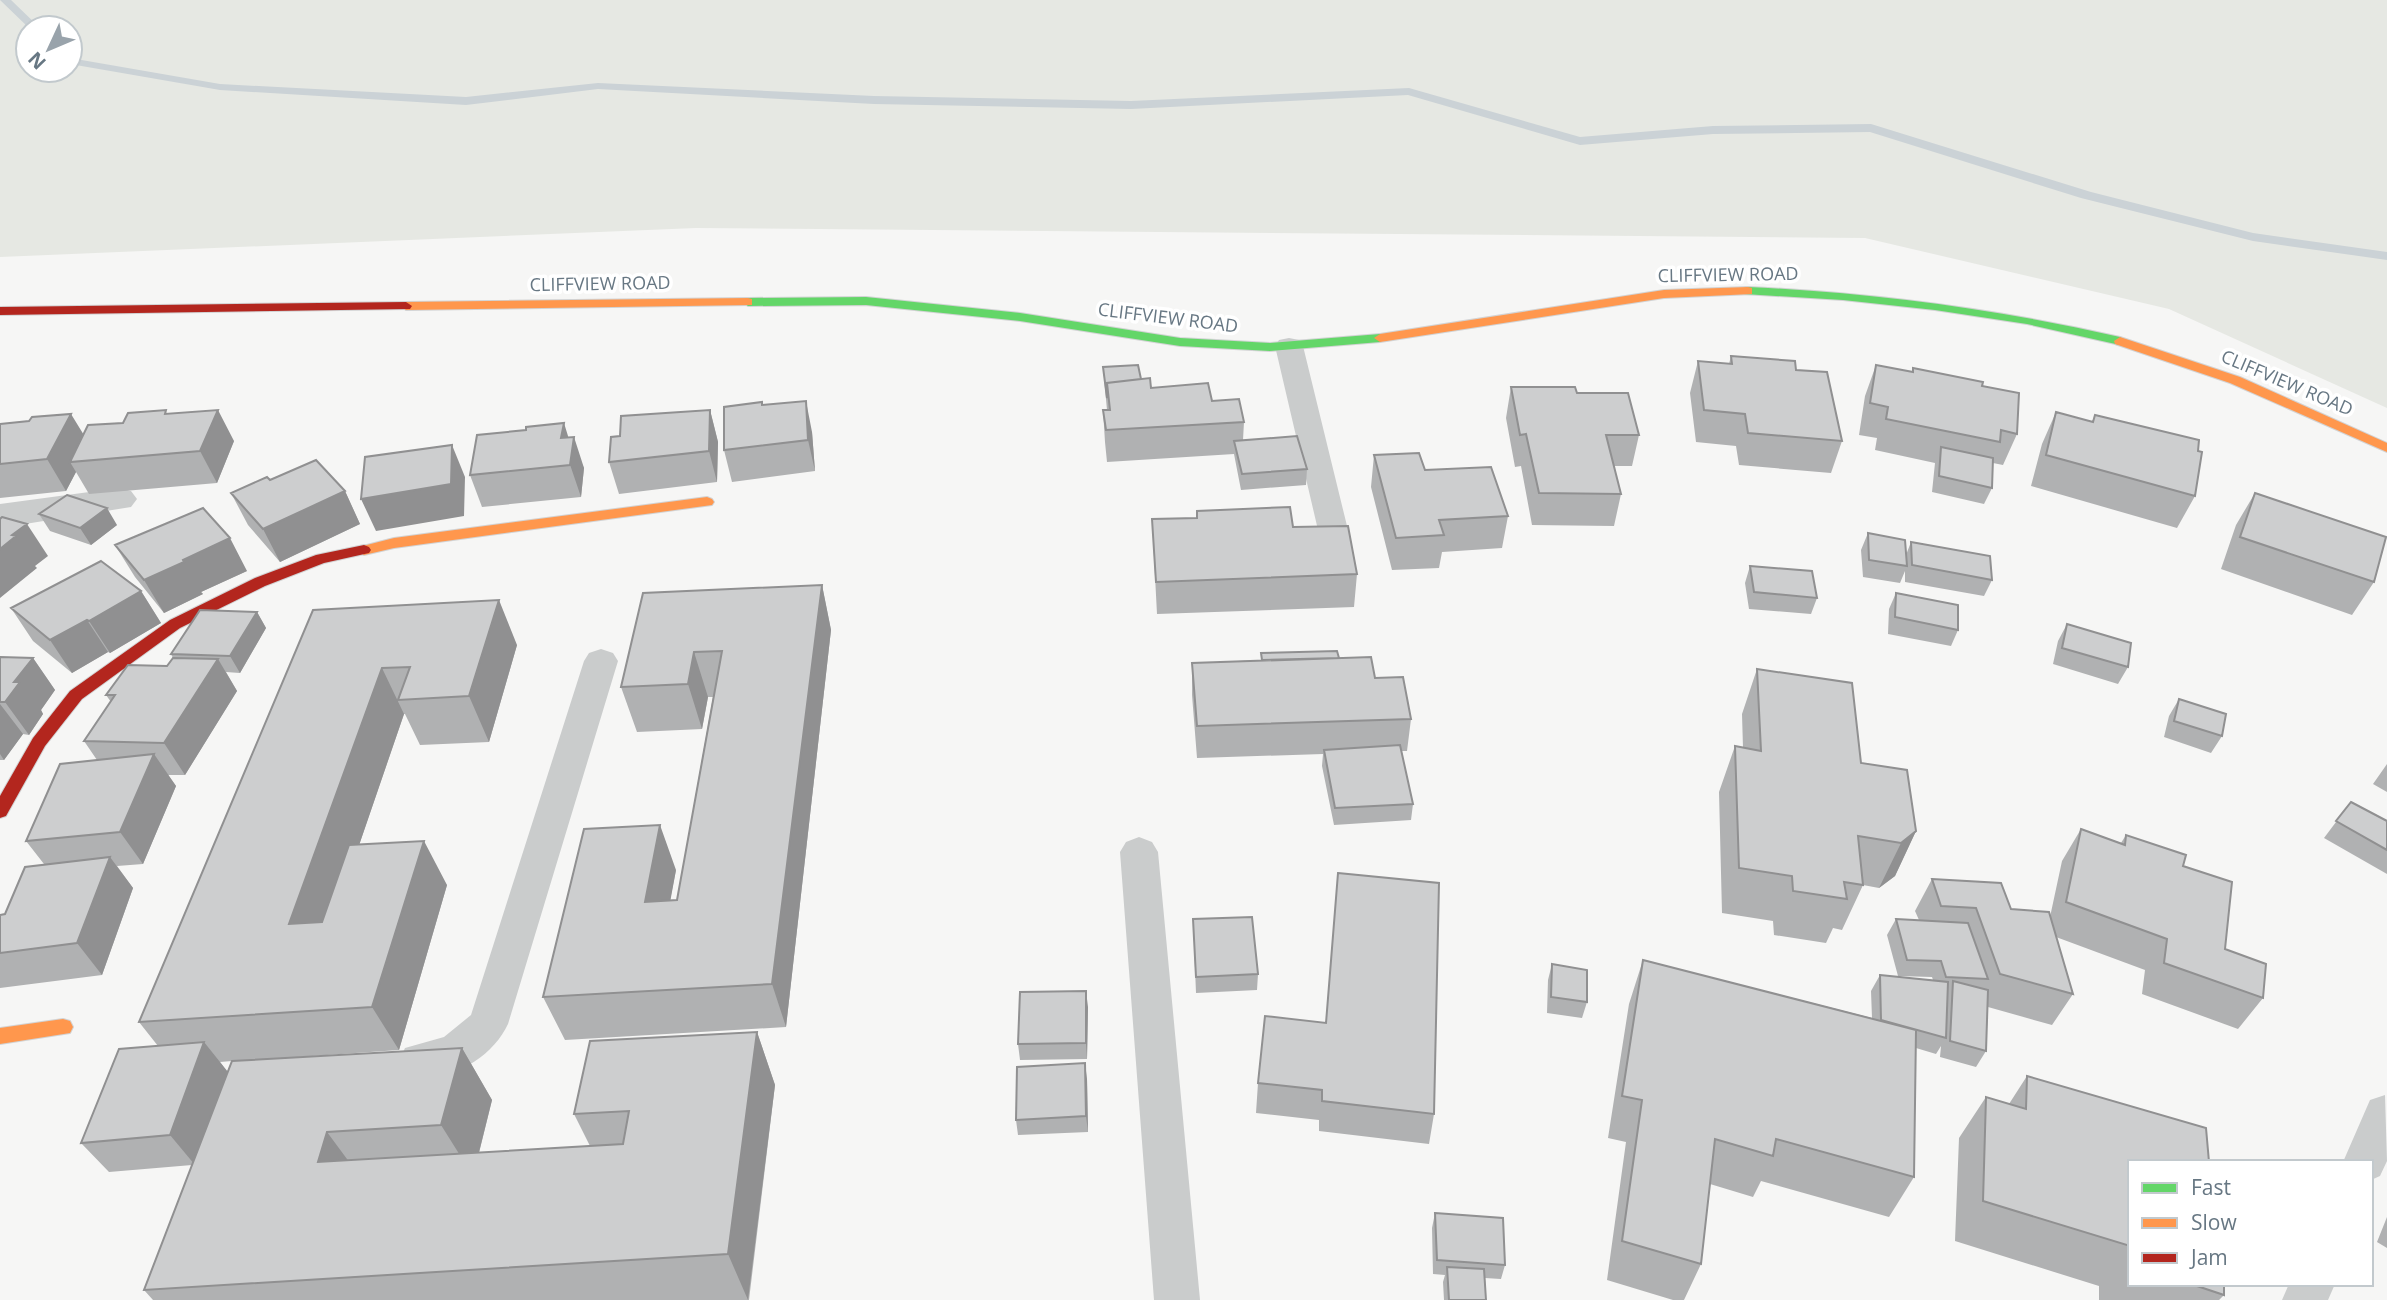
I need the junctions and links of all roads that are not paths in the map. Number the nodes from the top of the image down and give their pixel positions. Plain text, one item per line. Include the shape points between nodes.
1 (0, 312) edge
2 (1289, 346) junction
3 (2387, 448) edge
4 (119, 499) dead end
5 (707, 502) dead end
6 (0, 516) edge
7 (1333, 530) edge
8 (601, 661) dead end
9 (0, 811) edge
10 (1139, 852) dead end
11 (63, 1027) dead end
12 (0, 1036) edge
13 (383, 1067) edge
14 (2385, 1114) dead end
15 (2366, 1160) edge
16 (1177, 1300) edge

1 - 2 street, CLIFFVIEW ROAD via 866,301 1020,317 1180,342
2 - 3 street, CLIFFVIEW ROAD via 1483,324 1664,294 1841,294 2026,318 2125,342 2235,380
2 - 7 lane
4 - 6 street
5 - 9 street via 394,543 321,559 260,582 175,624 76,695 39,742
8 - 13 lane via 488,1024 471,1044 454,1053
10 - 16 lane
11 - 12 street
14 - 15 lane

